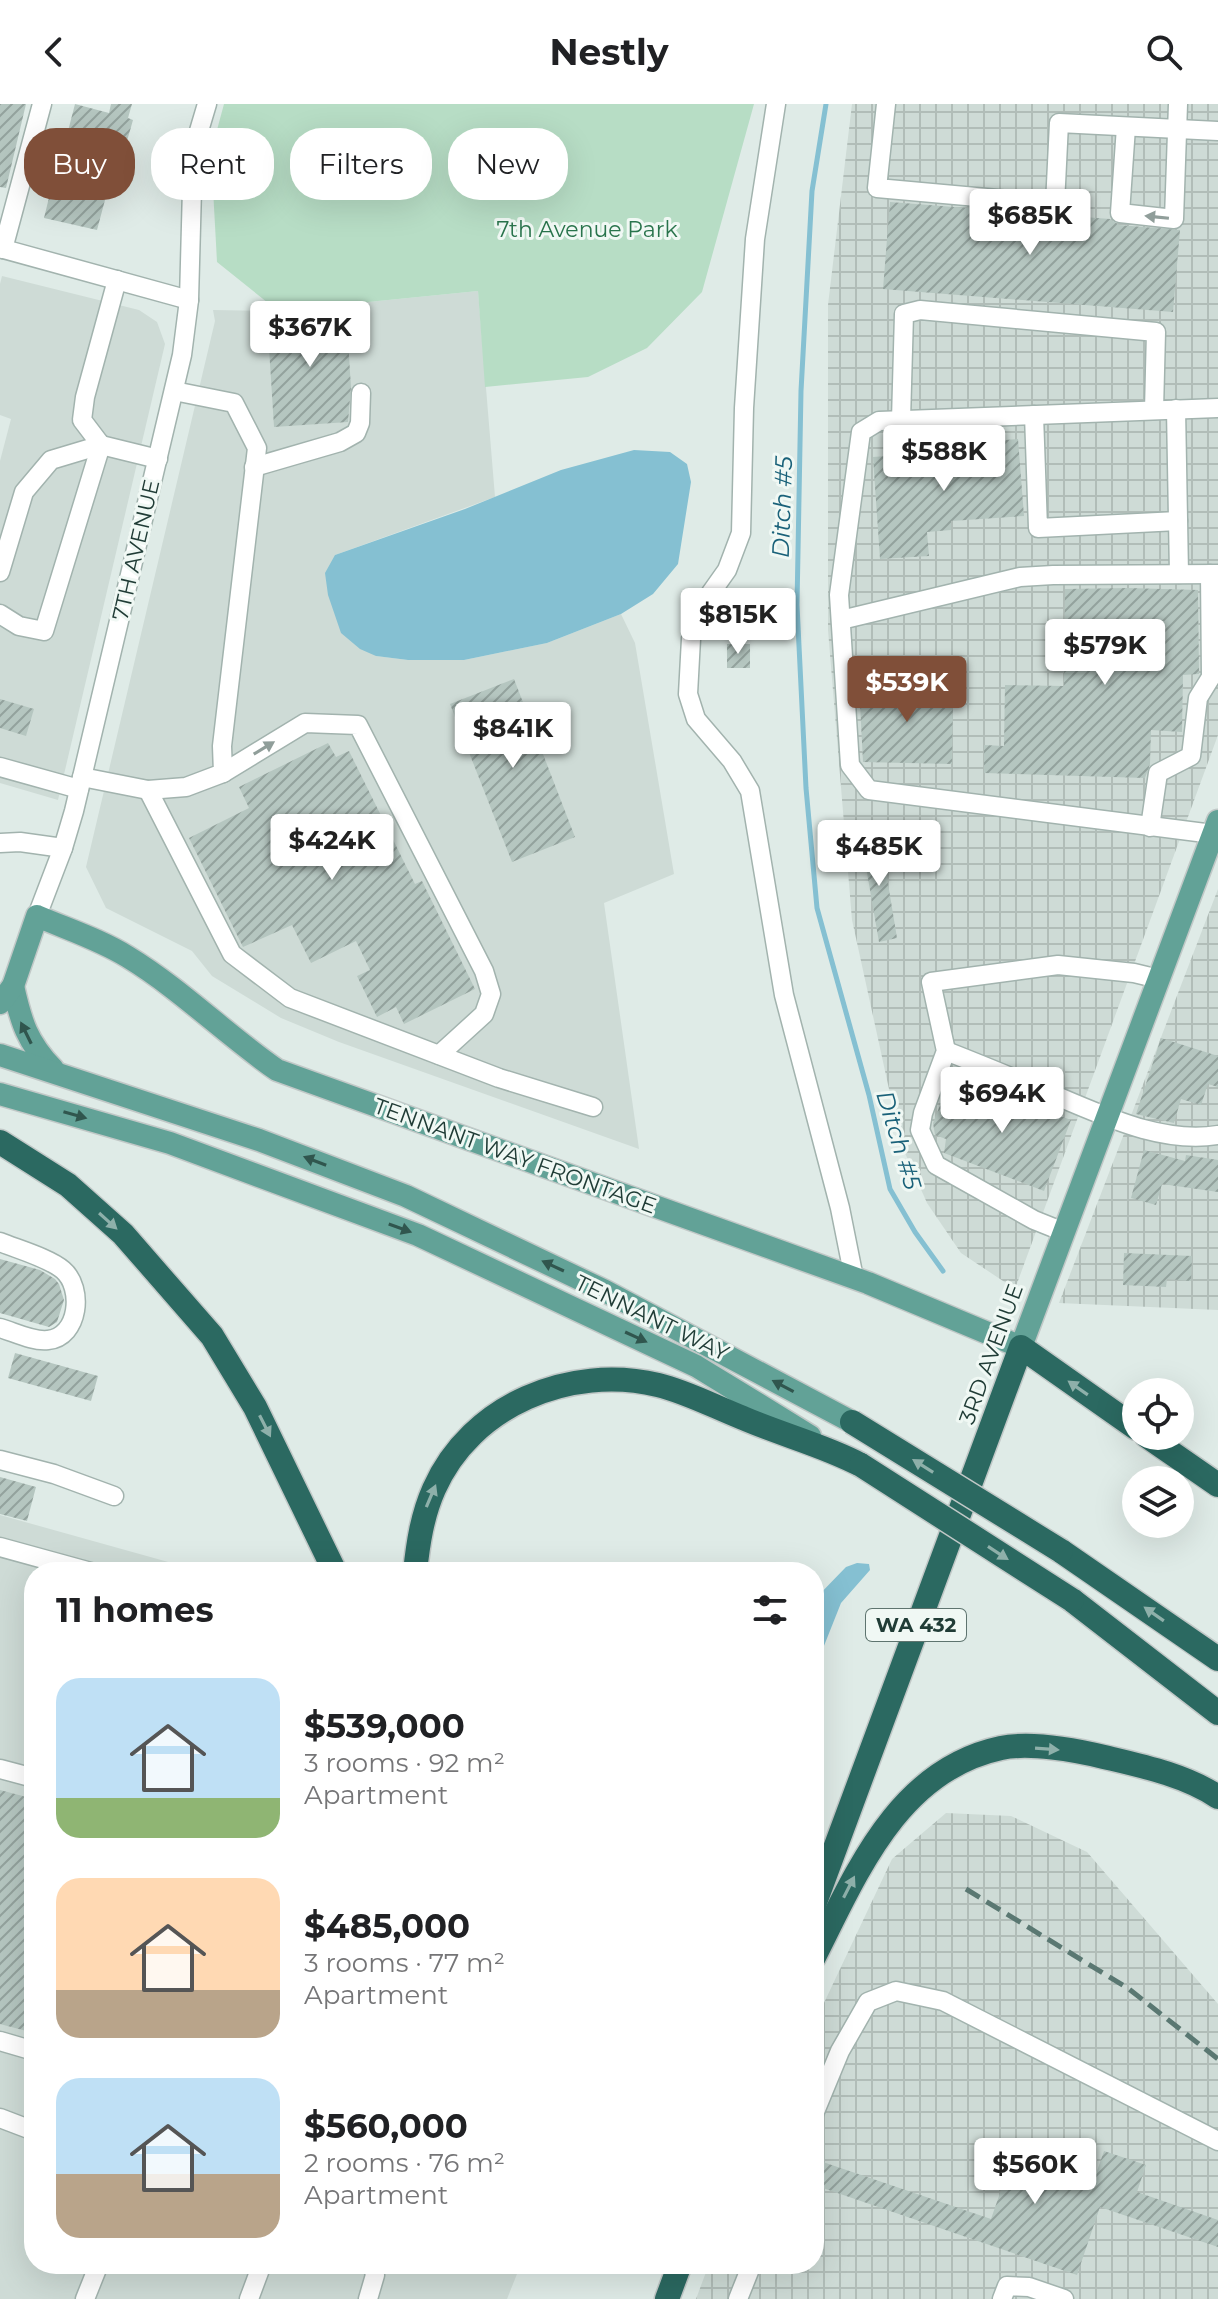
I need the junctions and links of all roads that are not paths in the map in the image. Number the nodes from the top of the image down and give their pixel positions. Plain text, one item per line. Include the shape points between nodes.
1 (42, 104) edge
2 (207, 104) edge
3 (776, 104) edge
4 (886, 104) edge
5 (1178, 104) edge
6 (1126, 127) junction
7 (1177, 130) junction
8 (1218, 131) edge
9 (1, 249) edge
10 (117, 280) junction
11 (189, 300) junction
12 (174, 391) junction
13 (361, 393) dead end
14 (1218, 408) edge
15 (1176, 409) junction
16 (1154, 410) junction
17 (1034, 415) junction
18 (901, 420) junction
19 (101, 445) junction
20 (158, 459) junction
21 (254, 467) junction
22 (1178, 521) junction
23 (0, 572) edge
24 (1179, 574) junction
25 (1214, 574) edge
26 (0, 614) edge
27 (841, 620) junction
28 (0, 767) edge
29 (223, 773) junction
30 (80, 783) junction
31 (148, 790) junction
32 (1150, 827) junction
33 (1216, 828) edge
34 (0, 843) edge
35 (63, 848) junction
36 (37, 916) junction
37 (1159, 979) junction
38 (7, 994) edge
39 (946, 1051) junction
40 (0, 1055) edge
41 (439, 1055) junction
42 (55, 1072) junction
43 (0, 1094) edge
44 (593, 1107) dead end
45 (1107, 1117) junction
46 (1218, 1135) edge
47 (0, 1142) edge
48 (1064, 1232) junction
49 (0, 1242) edge
50 (854, 1278) junction
51 (0, 1328) edge
52 (1021, 1347) junction
53 (1122, 1418) edge
54 (852, 1422) joint
55 (829, 1448) junction
56 (1167, 1450) edge
57 (0, 1460) edge
58 (1218, 1485) edge
59 (114, 1496) dead end
60 (0, 1547) edge
61 (55, 1562) edge
62 (330, 1562) edge
63 (417, 1562) edge
64 (1218, 1659) edge
65 (1218, 1713) edge
66 (0, 1769) edge
67 (24, 1775) edge
68 (1218, 1797) edge
69 (824, 1872) edge
70 (824, 1937) edge
71 (0, 2041) edge
72 (24, 2048) edge
73 (824, 2090) edge
74 (0, 2118) edge
75 (24, 2127) edge
76 (1218, 2141) edge
77 (95, 2274) edge
78 (258, 2274) edge
79 (375, 2274) edge
80 (669, 2274) edge
81 (677, 2274) edge
82 (748, 2274) edge
83 (669, 2296) edge
84 (85, 2299) edge
85 (249, 2299) edge
86 (368, 2299) edge
87 (738, 2299) edge
88 (1002, 2299) edge
89 (1064, 2299) edge

1 - 9 street
2 - 11 street, 7TH AVENUE via 193,151
3 - 50 street via 755,239 741,533 727,570 698,611 688,694 696,719 750,791 784,995
4 - 6 street via 877,188 1055,204 1059,123
5 - 7 street
6 - 7 street
7 -> 6 street via 1174,219 1120,213
7 - 8 street
9 - 10 street
10 - 11 street
10 - 19 street via 82,420
11 - 12 street, 7TH AVENUE
12 - 20 street, 7TH AVENUE
12 - 21 street via 234,403 257,448
13 - 21 street via 356,433
14 - 15 street
15 - 16 street
15 - 22 street
16 - 17 street
16 - 18 street via 1156,332 920,310 904,314
17 - 18 street
17 - 22 street via 1038,528
18 - 27 street via 879,421 861,432 839,595
19 - 20 street
19 - 23 street via 51,460 24,492
19 - 26 street via 44,631 19,626
20 - 30 street, 7TH AVENUE
21 - 29 street
22 - 24 street
24 - 25 street
24 - 27 street via 1020,577
25 - 32 street via 1211,677 1198,698 1191,756 1158,773
27 - 32 street via 850,765 869,790
28 - 30 street
29 - 31 street via 186,787
29 -> 41 street via 305,723 358,725 491,994 484,1014
30 - 31 street
30 - 35 street, 7TH AVENUE
31 - 41 street via 232,954 290,998
32 - 33 street
33 - 37 main road, 3RD AVENUE
34 - 35 street
35 - 36 street, 7TH AVENUE
36 - 38 main road, 7TH AVENUE
36 - 50 main road, TENNANT WAY FRONTAGE via 126,955 277,1070
37 - 39 street via 1058,965 931,982
37 - 45 main road, 3RD AVENUE
42 -> 38 main road via 35,1050
39 - 45 street
39 - 48 street via 920,1130 936,1165
40 - 42 main road, TENNANT WAY
41 - 44 street
54 -> 42 main road, TENNANT WAY via 605,1291 406,1196
43 -> 55 main road, TENNANT WAY via 170,1143 418,1235 696,1366
45 - 46 street via 1174,1137
45 - 48 main road, 3RD AVENUE
47 -> 62 highway via 68,1185 123,1234 212,1336 255,1407
48 - 52 main road, 3RD AVENUE
49 - 51 street via 63,1270 75,1300 69,1330 62,1336 40,1340
50 - 52 main road, TENNANT WAY FRONTAGE
53 -> 52 highway
52 - 69 highway, 3RD AVENUE / WA 432
64 -> 54 highway, TENNANT WAY, bridge via 1061,1551
63 -> 55 highway via 425,1510 450,1459 488,1419 541,1391 593,1381 657,1385
55 -> 65 highway, TENNANT WAY, bridge via 1072,1600
56 - 58 highway
57 - 59 street
60 - 61 street
66 - 67 street
70 -> 68 highway via 863,1859 890,1819 965,1759 1004,1747 1089,1753 1154,1768
71 - 72 street
73 - 76 street via 868,2002 896,1991 943,2001
74 - 75 street
77 - 84 street
78 - 85 street
79 - 86 street
80 - 83 street
81 - 83 highway
82 - 87 street
88 - 89 street via 1007,2286

